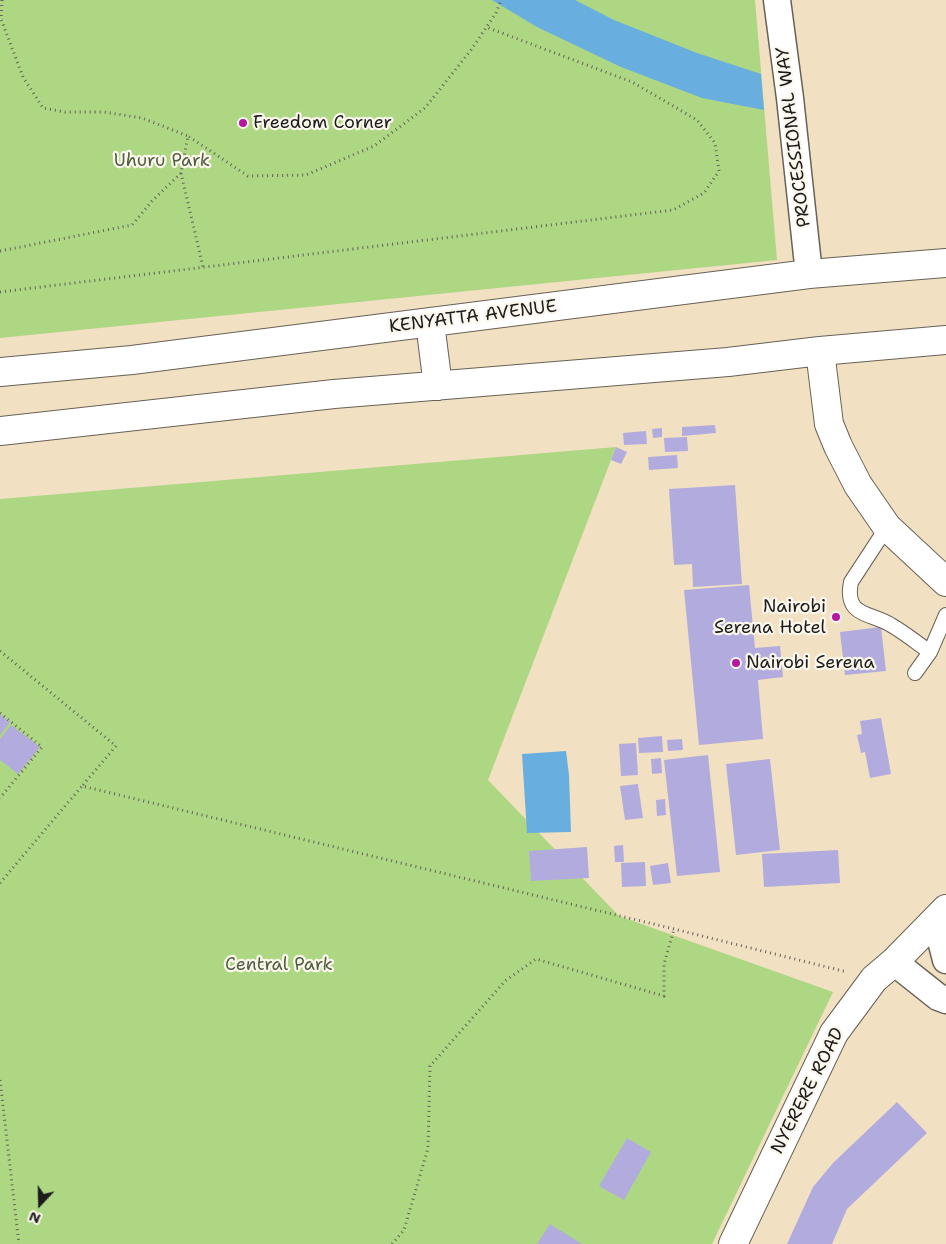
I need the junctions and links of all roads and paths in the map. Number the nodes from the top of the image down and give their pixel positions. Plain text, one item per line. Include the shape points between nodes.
1 (2, 0) edge
2 (501, 0) edge
3 (777, 0) edge
4 (486, 27) junction
5 (188, 136) junction
6 (181, 173) junction
7 (0, 251) edge
8 (946, 263) edge
9 (203, 267) junction
10 (810, 274) junction
11 (0, 292) edge
12 (430, 323) junction
13 (946, 340) edge
14 (820, 351) junction
15 (0, 372) edge
16 (438, 386) junction
17 (0, 431) edge
18 (887, 527) junction
19 (946, 582) edge
20 (946, 615) edge
21 (0, 651) edge
22 (930, 652) junction
23 (915, 673) dead end
24 (0, 713) edge
25 (82, 786) junction
26 (0, 798) edge
27 (0, 883) edge
28 (941, 915) edge
29 (674, 929) junction
30 (946, 960) edge
31 (884, 971) junction
32 (946, 1000) edge
33 (0, 1080) edge
34 (19, 1244) edge
35 (392, 1244) edge
36 (733, 1244) edge

1 - 5 path via 0,20 23,77 43,108 142,118
2 - 4 path
3 - 10 street, PROCESSIONAL WAY
4 - 5 path via 425,108 374,146 306,175 248,176
4 - 9 path via 632,82 697,120 715,143 718,171 704,193 673,210
5 - 6 path
6 - 7 path via 132,225
6 - 9 path
8 - 10 main road, KENYATTA AVENUE
9 - 11 path
10 - 12 main road, KENYATTA AVENUE
12 - 15 main road, KENYATTA AVENUE via 132,360
12 - 16 main road
13 - 14 main road
14 - 16 main road via 728,362
14 - 18 main road via 830,424 838,446 858,485
16 - 17 main road via 334,394
18 - 19 main road
18 - 22 lane via 851,582 851,600 860,613 890,624
20 - 22 lane
21 - 25 path via 116,746
22 - 23 lane
24 - 26 path via 42,747
25 - 27 path
25 - 29 path
28 - 30 street
28 - 31 main road, NYERERE ROAD
29 - 31 path
29 - 35 path via 664,964 664,996 536,959 505,981 430,1066 428,1148 404,1230
31 - 32 street
31 - 36 main road, NYERERE ROAD via 834,1033
33 - 34 path

